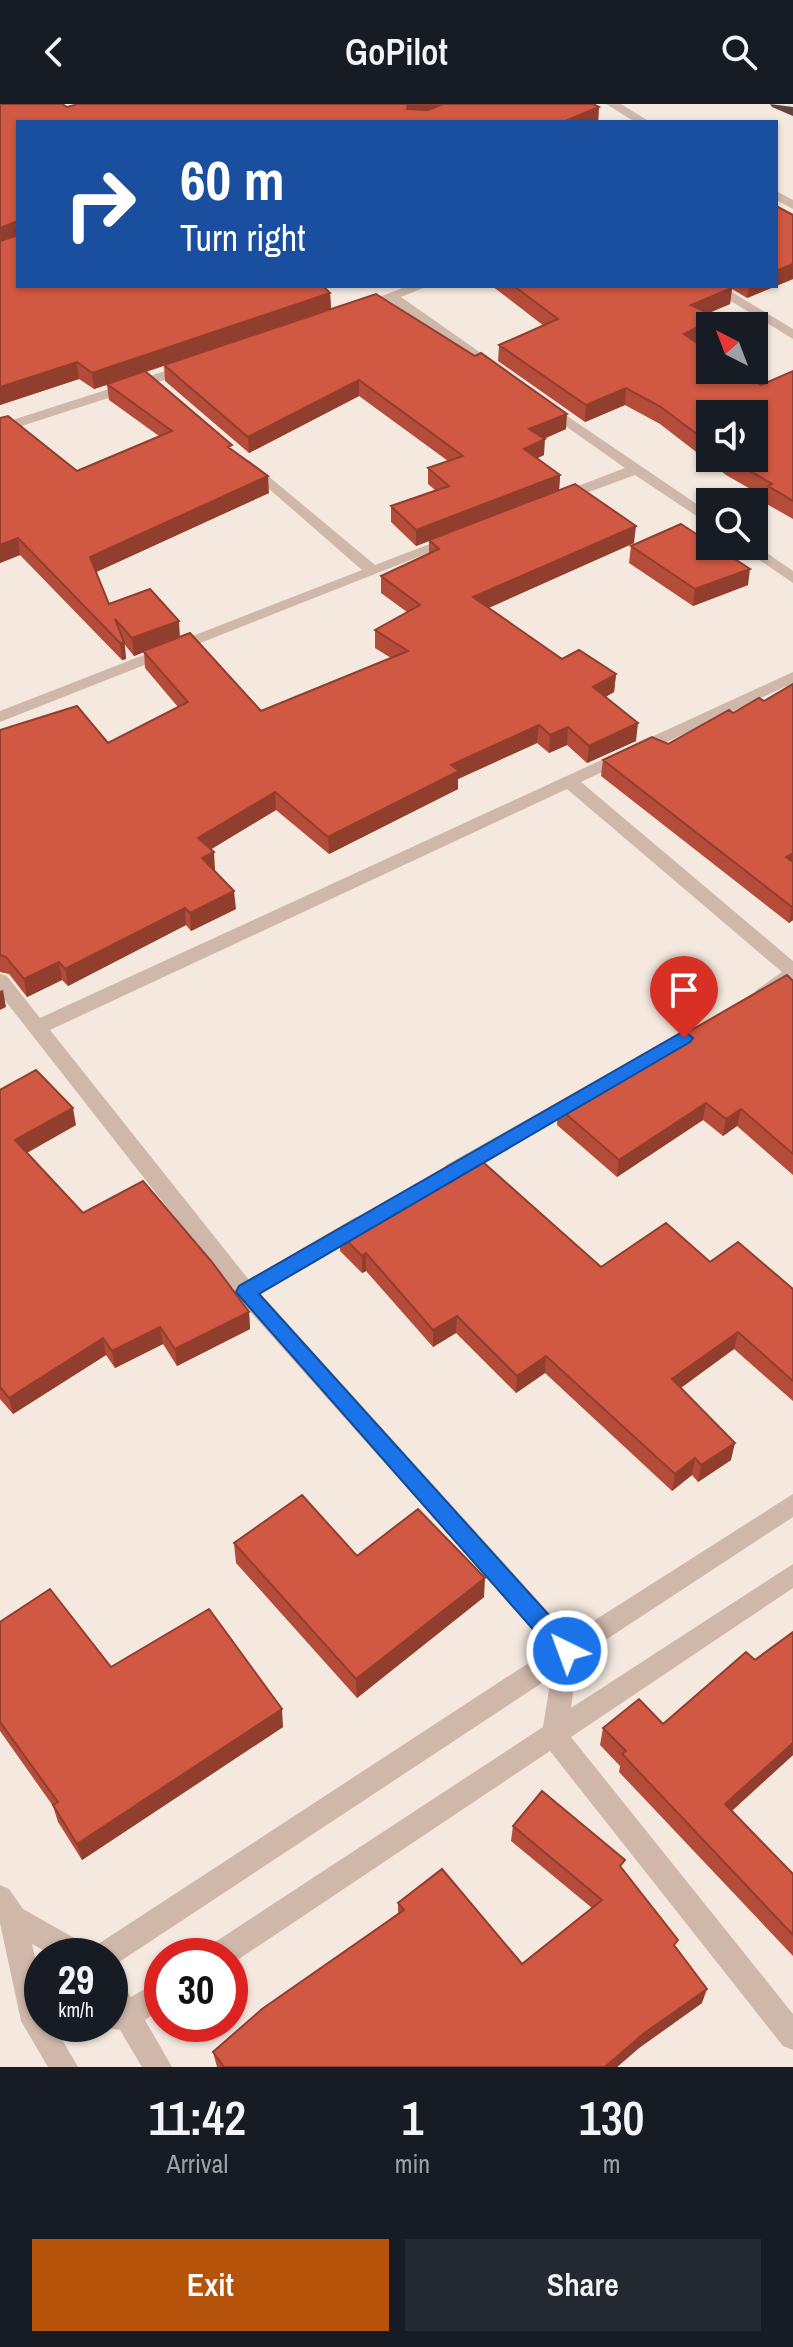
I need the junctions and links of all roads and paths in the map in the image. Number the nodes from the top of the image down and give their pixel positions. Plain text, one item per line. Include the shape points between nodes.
1 (612, 104) edge
2 (777, 104) edge
3 (793, 112) edge
4 (640, 120) edge
5 (415, 288) edge
6 (716, 288) edge
7 (391, 296) junction
8 (346, 312) edge
9 (793, 335) edge
10 (211, 359) edge
11 (507, 378) edge
12 (533, 396) edge
13 (0, 429) edge
14 (233, 451) edge
15 (636, 469) junction
16 (534, 508) edge
17 (696, 510) edge
18 (475, 531) edge
19 (767, 560) edge
20 (373, 571) junction
21 (793, 578) edge
22 (793, 677) edge
23 (0, 717) edge
24 (568, 781) junction
25 (793, 973) edge
26 (0, 981) edge
27 (752, 998) edge
28 (37, 1028) junction
29 (601, 1085) edge
30 (437, 1181) edge
31 (383, 1212) edge
32 (246, 1292) junction
33 (793, 1504) edge
34 (793, 1575) edge
35 (567, 1651) junction
36 (554, 1736) junction
37 (6, 1908) edge
38 (54, 1938) edge
39 (246, 1938) edge
40 (128, 1940) edge
41 (24, 1966) edge
42 (128, 2030) edge
43 (793, 2036) edge
44 (52, 2042) edge
45 (64, 2067) edge
46 (158, 2067) edge

1 - 4 street
2 - 3 highway
5 - 7 street
6 - 9 street
7 - 8 street
7 - 11 street
10 - 13 street via 157,386
12 - 15 street
14 - 20 street
15 - 16 street
15 - 17 street
18 - 20 street
19 - 21 street
20 - 23 street
22 - 24 street
24 - 25 street
24 - 28 street
25 - 27 street
26 - 28 street
28 - 32 street
29 - 30 street
31 - 32 street
32 - 35 street
33 - 35 street
34 - 36 street
35 - 36 street
35 - 40 street
36 - 39 street
36 - 43 street
37 - 38 street
37 - 41 street
42 - 46 street
44 - 45 street

